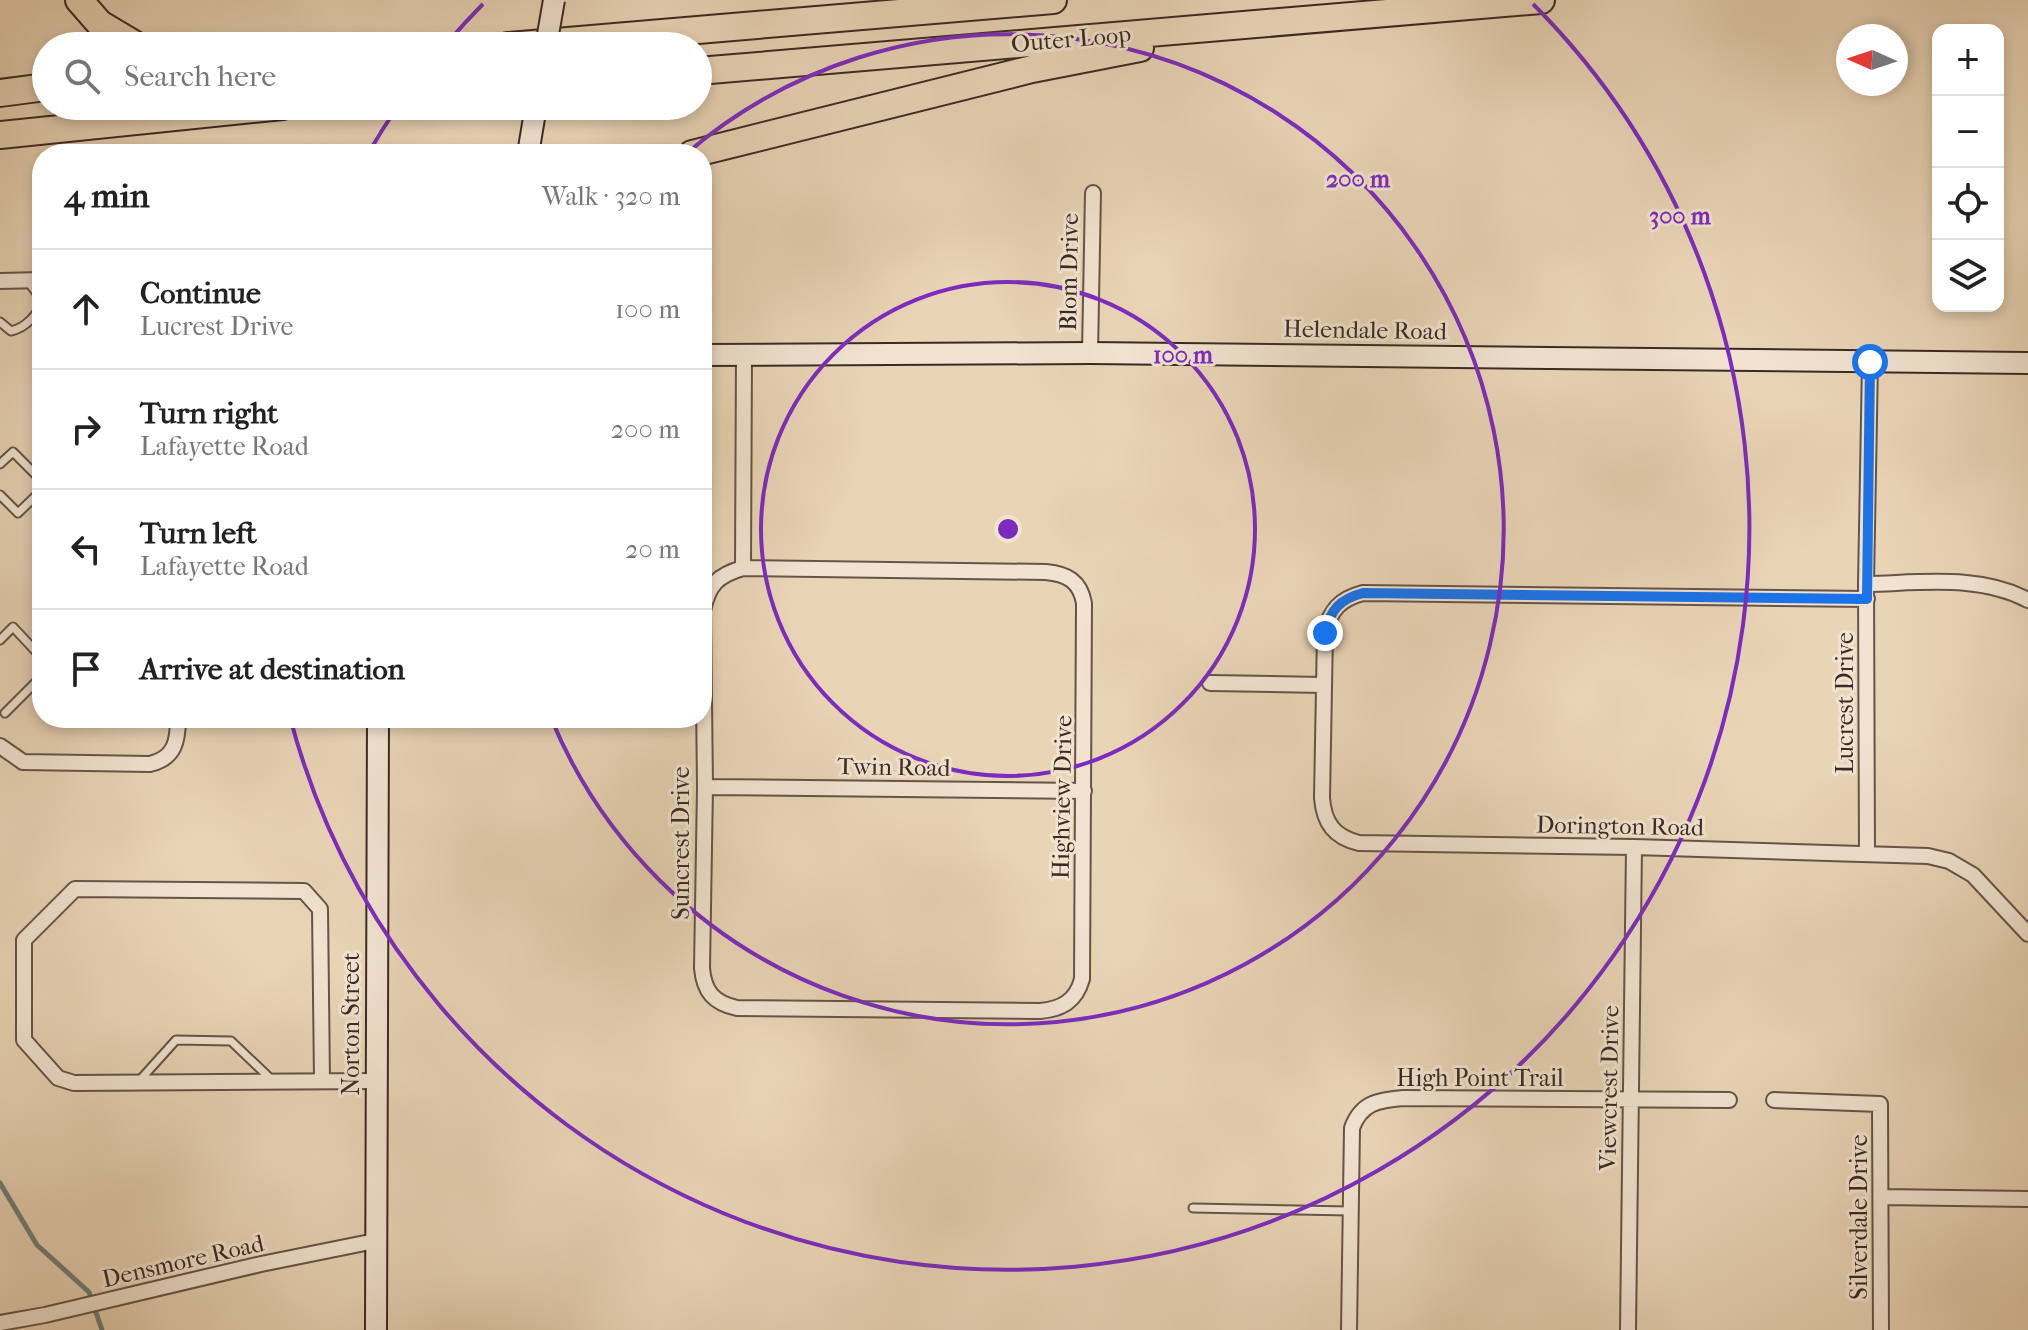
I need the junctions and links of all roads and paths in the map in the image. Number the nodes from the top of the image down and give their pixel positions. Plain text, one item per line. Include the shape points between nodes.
1 (79, 0) edge
2 (554, 0) edge
3 (1053, 0) edge
4 (1541, 0) edge
5 (1382, 13) junction
6 (113, 32) edge
7 (548, 32) edge
8 (674, 32) edge
9 (712, 70) edge
10 (32, 89) edge
11 (0, 93) edge
12 (146, 120) edge
13 (534, 120) edge
14 (0, 135) edge
15 (530, 144) edge
16 (712, 149) edge
17 (1093, 193) dead end
18 (32, 280) edge
19 (0, 281) edge
20 (32, 318) edge
21 (0, 322) edge
22 (1090, 353) junction
23 (712, 355) edge
24 (744, 355) junction
25 (1870, 362) junction
26 (2028, 363) edge
27 (0, 464) edge
28 (32, 471) edge
29 (0, 495) edge
30 (32, 500) edge
31 (743, 568) junction
32 (712, 584) edge
33 (1866, 584) junction
34 (1867, 599) junction
35 (2028, 600) edge
36 (0, 640) edge
37 (32, 647) edge
38 (1210, 683) dead end
39 (1323, 685) junction
40 (32, 686) edge
41 (5, 713) dead end
42 (178, 728) edge
43 (378, 728) edge
44 (704, 728) edge
45 (0, 746) edge
46 (705, 787) junction
47 (1084, 791) junction
48 (1634, 847) junction
49 (1867, 853) junction
50 (2028, 934) edge
51 (728, 1006) joint
52 (322, 1080) junction
53 (273, 1081) junction
54 (376, 1081) junction
55 (139, 1082) junction
56 (1630, 1100) junction
57 (1729, 1100) dead end
58 (1774, 1100) dead end
59 (1882, 1197) junction
60 (2028, 1199) edge
61 (1193, 1208) dead end
62 (1350, 1211) junction
63 (375, 1241) junction
64 (0, 1323) edge
65 (376, 1330) edge
66 (1349, 1330) edge
67 (1628, 1330) edge
68 (1881, 1330) edge

1 - 6 highway
2 - 7 street, bridge
3 - 8 highway, Outer Loop
4 - 5 highway, Outer Loop
5 - 9 highway, Outer Loop
5 - 16 highway via 1263,27 1064,62
10 - 11 highway
12 - 14 highway
13 - 15 street
17 - 22 street, Blom Drive
18 - 19 street
20 - 21 lane via 11,331
22 - 24 street, Helendale Road
22 - 25 street, Helendale Road
23 - 24 street, Helendale Road
24 - 31 street
25 - 26 street, Helendale Road
25 - 33 street, Lucrest Drive
27 - 28 lane via 13,452
29 - 30 lane via 18,513
31 - 32 street, Suncrest Drive
31 - 47 street, Highview Drive via 1046,572 1069,577 1084,603
33 - 34 street, Lucrest Drive
33 - 35 street via 1987,584
34 - 39 street, Dorington Road via 1363,593 1342,602 1328,619
34 - 49 street, Lucrest Drive
36 - 37 lane via 13,627
38 - 39 street
39 - 48 street, Dorington Road via 1323,809 1330,828 1348,840
40 - 41 lane
42 - 45 street via 175,747 150,764 23,762
43 - 54 street, Norton Street
44 - 46 street, Suncrest Drive
46 - 47 street, Twin Road
46 - 51 street, Suncrest Drive via 703,979 710,995
47 - 51 street, Highview Drive via 1082,979 1065,1005 1040,1011
48 - 49 street, Dorington Road
48 - 56 street, Viewcrest Drive
49 - 50 street, Dorington Road via 1928,856 1961,866
52 - 53 street
52 - 54 street
52 - 55 street via 320,909 304,891 75,889 24,940 24,1040 58,1078 74,1083
53 - 55 street
53 - 55 lane via 231,1041 176,1040
54 - 63 street, Norton Street
56 - 57 street, High Point Trail
56 - 62 street, High Point Trail via 1373,1102 1362,1109 1352,1128
56 - 67 street, Viewcrest Drive
58 - 59 street, Silverdale Drive via 1880,1104
59 - 60 street
59 - 68 street, Silverdale Drive
61 - 62 lane
62 - 66 street, High Point Trail
63 - 64 street, Densmore Road
63 - 65 street, Norton Street

